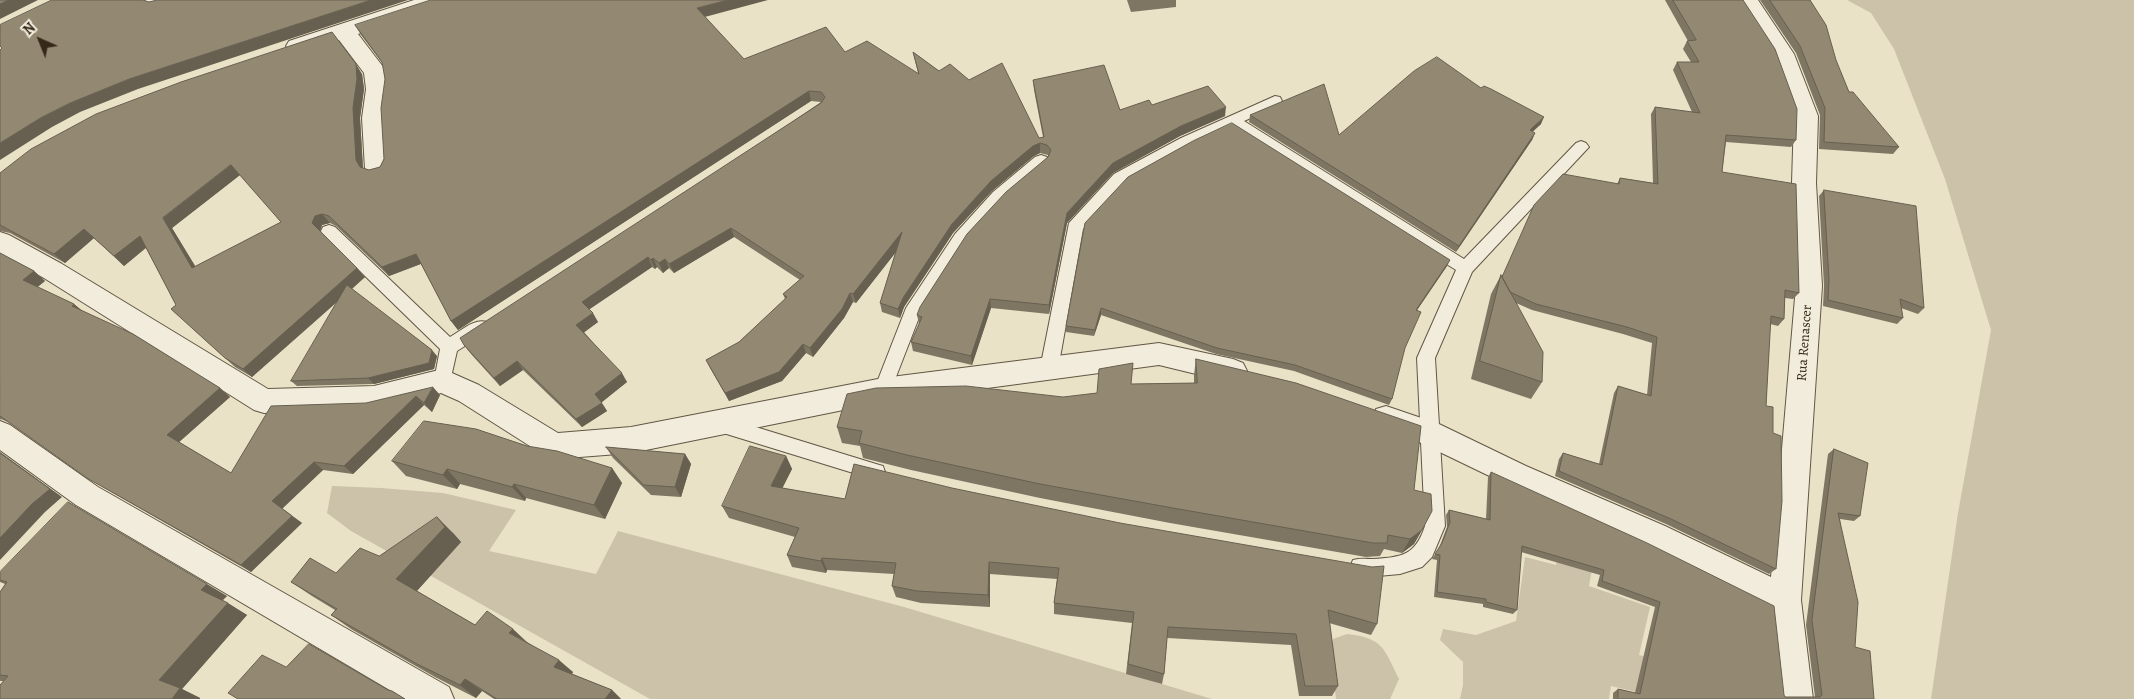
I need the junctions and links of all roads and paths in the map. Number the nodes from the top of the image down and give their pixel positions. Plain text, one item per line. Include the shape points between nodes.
1 (146, 0) edge
2 (172, 0) edge
3 (438, 0) edge
4 (1748, 2) dead end
5 (344, 31) junction
6 (274, 53) edge
7 (1275, 101) dead end
8 (1232, 121) junction
9 (1581, 147) dead end
10 (1041, 161) edge
11 (377, 169) edge
12 (329, 231) edge
13 (0, 242) edge
14 (1465, 268) junction
15 (491, 320) edge
16 (449, 348) junction
17 (1049, 369) junction
18 (1255, 376) edge
19 (443, 381) junction
20 (883, 390) junction
21 (1366, 411) edge
22 (714, 422) junction
23 (0, 434) edge
24 (1429, 434) junction
25 (891, 475) edge
26 (1346, 565) edge
27 (1785, 600) junction
28 (437, 699) edge
29 (1796, 699) edge

1 - 2 street via 157,4
3 - 5 street
4 - 27 street, Rua Renascer via 1783,54 1806,116 1804,184 1809,286
5 - 6 street
5 - 11 street via 375,72 378,89 374,118
7 - 8 lane
8 - 14 lane
8 - 17 lane via 1120,178 1075,227
9 - 14 lane
10 - 20 lane via 999,196 961,238 912,313
12 - 16 lane
13 - 19 street via 264,401 374,398
14 - 24 lane via 1426,358
15 - 16 lane
16 - 19 lane
17 - 18 street via 1159,354
17 - 20 street
19 - 22 street via 469,393 554,446 631,440
20 - 22 street
21 - 24 street
22 - 25 lane via 845,464
23 - 28 street via 78,504
24 - 26 lane via 1435,526 1429,546 1419,559 1404,565 1366,568
24 - 27 street via 1654,536
27 - 29 street, Rua Renascer

